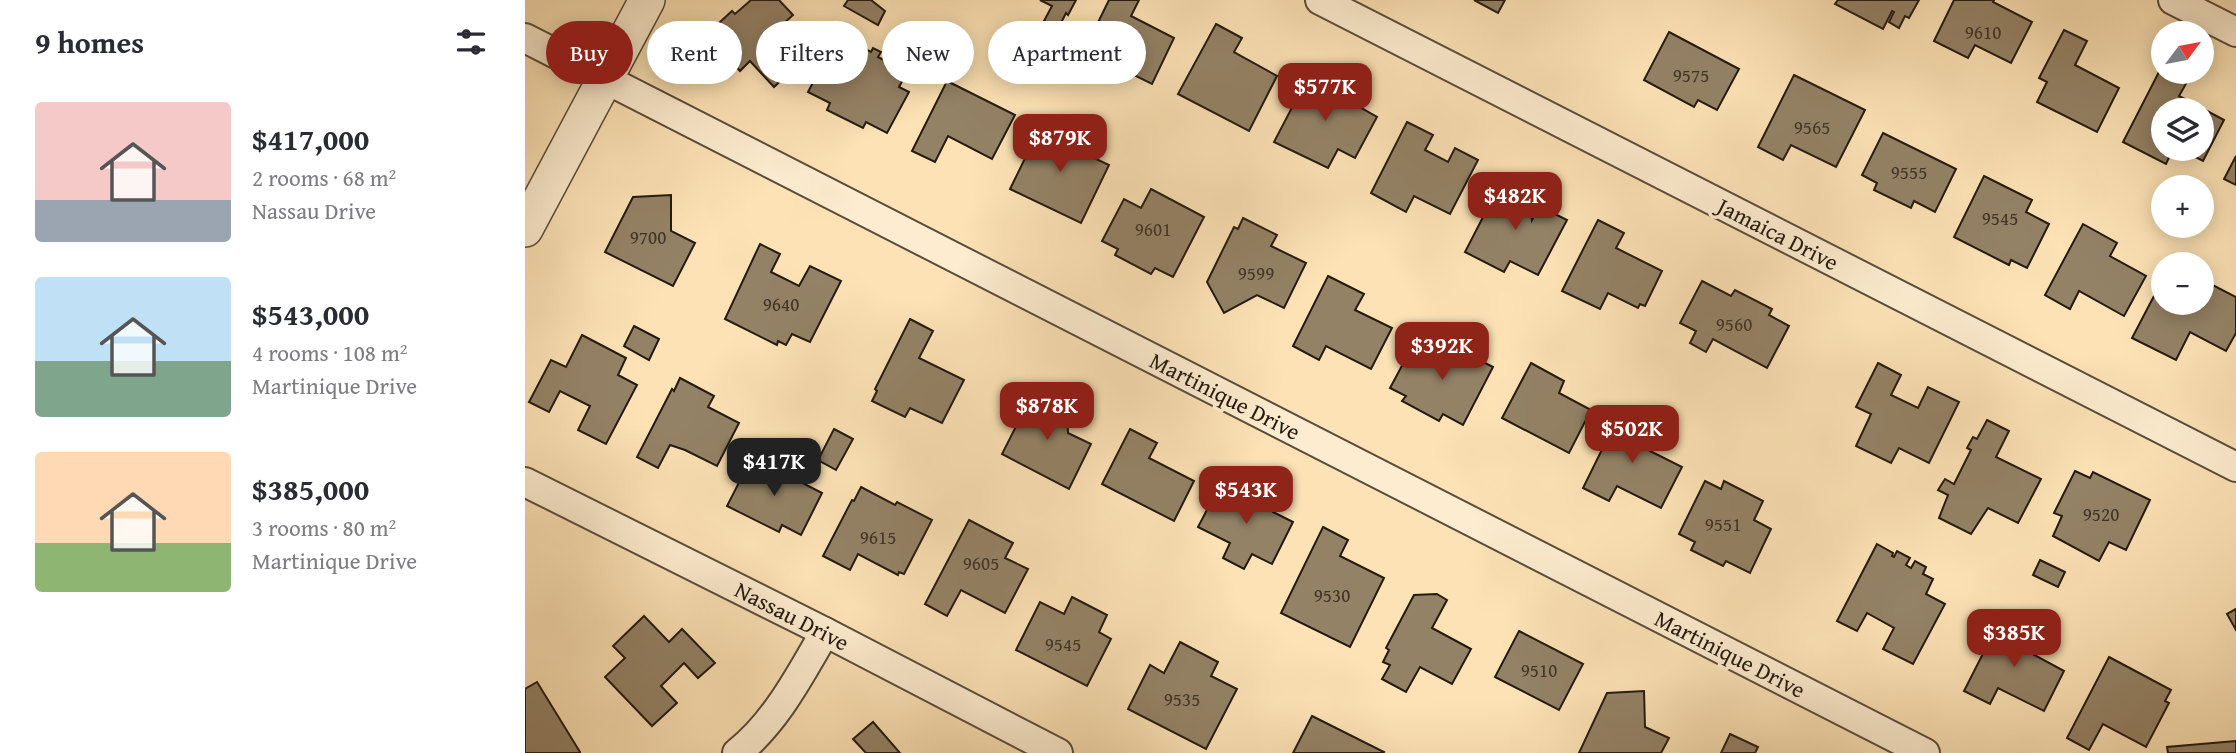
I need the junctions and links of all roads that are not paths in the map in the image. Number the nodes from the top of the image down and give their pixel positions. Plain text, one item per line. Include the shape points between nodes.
1 (647, 0) edge
2 (1320, 0) edge
3 (2173, 0) edge
4 (633, 28) edge
5 (2236, 32) edge
6 (525, 38) edge
7 (546, 49) edge
8 (604, 84) edge
9 (612, 84) edge
10 (525, 229) edge
11 (2236, 467) edge
12 (525, 482) edge
13 (825, 632) junction
14 (737, 753) edge
15 (1058, 753) edge
16 (1925, 753) edge

1 - 4 street
2 - 11 street, Jamaica Drive
3 - 5 street
6 - 7 street, Martinique Drive
8 - 10 street
9 - 16 street, Martinique Drive
12 - 13 street, Nassau Drive
13 - 14 street via 782,702
13 - 15 street, Nassau Drive

